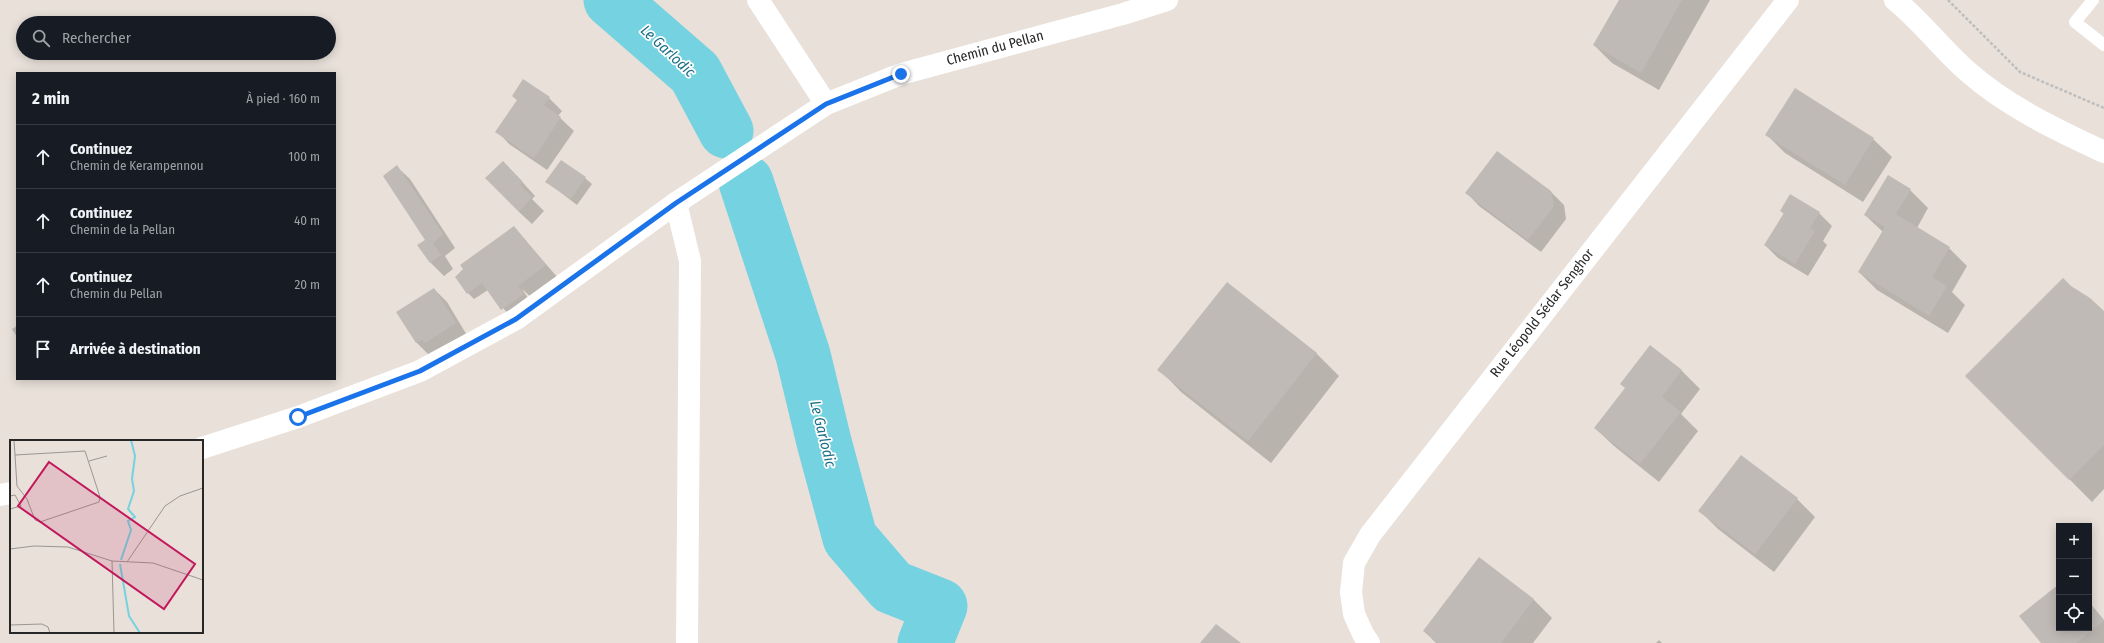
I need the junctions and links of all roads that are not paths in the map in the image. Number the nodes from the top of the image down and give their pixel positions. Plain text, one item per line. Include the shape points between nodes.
1 (758, 0) edge
2 (1167, 0) edge
3 (1788, 0) edge
4 (1895, 0) edge
5 (2093, 0) edge
6 (2104, 45) edge
7 (826, 104) junction
8 (2104, 152) edge
9 (676, 203) junction
10 (203, 448) edge
11 (10, 493) edge
12 (0, 496) edge
13 (687, 643) edge
14 (1369, 643) edge

1 - 7 street
2 - 7 street, Chemin du Pellan via 901,74
3 - 14 street, Rue Léopold Sédar Senghor via 1370,535 1354,563 1351,592 1354,614
4 - 8 street via 1967,72 1998,94 2072,137
5 - 6 lane via 2075,22
7 - 9 street, Chemin du Pellan
9 - 10 street, Chemin du Pellan via 516,319 420,371 298,417
9 - 13 street via 690,261
11 - 12 street

